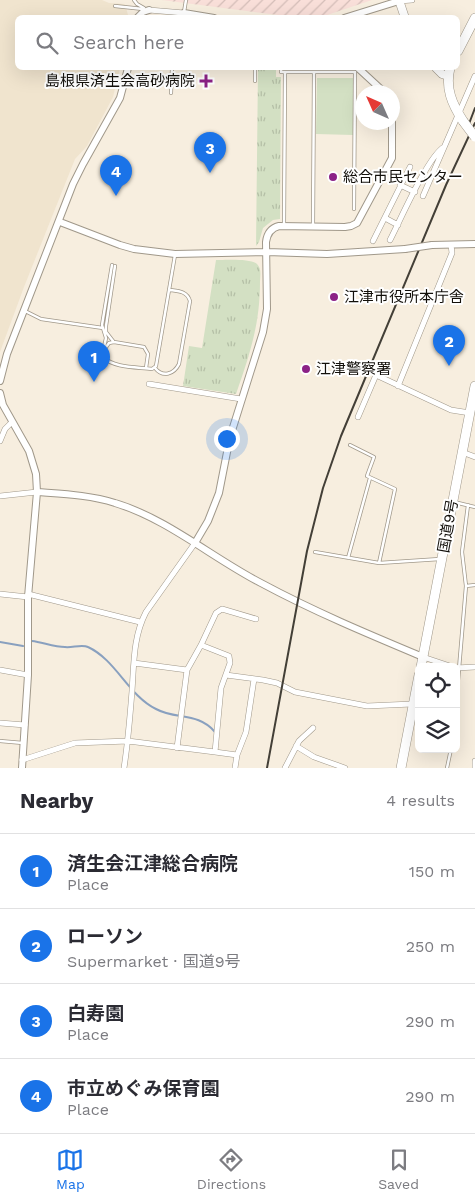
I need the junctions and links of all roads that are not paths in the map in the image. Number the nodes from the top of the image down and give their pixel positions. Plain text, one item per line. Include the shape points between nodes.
1 (134, 0) edge
2 (186, 0) edge
3 (412, 0) edge
4 (399, 1) edge
5 (115, 6) dead end
6 (149, 10) junction
7 (140, 15) edge
8 (179, 15) edge
9 (354, 15) edge
10 (404, 15) edge
11 (475, 18) edge
12 (460, 47) edge
13 (127, 70) edge
14 (172, 70) edge
15 (255, 70) edge
16 (281, 70) edge
17 (360, 70) edge
18 (438, 70) edge
19 (285, 72) junction
20 (314, 72) junction
21 (449, 72) edge
22 (475, 76) edge
23 (254, 81) dead end
24 (376, 85) edge
25 (170, 93) dead end
26 (461, 118) junction
27 (392, 130) edge
28 (475, 137) edge
29 (444, 147) junction
30 (410, 167) dead end
31 (400, 185) junction
32 (415, 192) junction
33 (423, 196) dead end
34 (354, 209) dead end
35 (384, 218) junction
36 (60, 222) junction
37 (398, 225) junction
38 (284, 226) junction
39 (313, 226) junction
40 (390, 240) dead end
41 (373, 241) dead end
42 (475, 244) edge
43 (451, 245) junction
44 (267, 252) junction
45 (175, 254) junction
46 (170, 290) junction
47 (24, 310) junction
48 (103, 328) junction
49 (114, 342) junction
50 (104, 350) junction
51 (146, 368) junction
52 (154, 368) junction
53 (0, 381) edge
54 (149, 384) dead end
55 (398, 386) junction
56 (475, 386) edge
57 (0, 393) edge
58 (0, 398) edge
59 (241, 399) junction
60 (470, 413) junction
61 (358, 417) dead end
62 (12, 422) junction
63 (0, 441) edge
64 (350, 445) dead end
65 (462, 452) junction
66 (475, 458) edge
67 (370, 477) junction
68 (37, 492) junction
69 (0, 496) edge
70 (452, 502) junction
71 (468, 505) junction
72 (475, 507) edge
73 (195, 543) junction
74 (315, 552) dead end
75 (348, 558) junction
76 (442, 559) junction
77 (379, 563) junction
78 (475, 585) edge
79 (466, 586) junction
80 (0, 594) edge
81 (28, 595) junction
82 (256, 619) dead end
83 (140, 622) junction
84 (201, 645) junction
85 (422, 662) edge
86 (134, 663) junction
87 (457, 663) edge
88 (475, 667) edge
89 (460, 668) edge
90 (0, 670) edge
91 (187, 670) junction
92 (28, 675) junction
93 (226, 675) junction
94 (254, 679) junction
95 (415, 692) edge
96 (412, 704) junction
97 (0, 723) edge
98 (25, 725) junction
99 (313, 728) dead end
100 (0, 741) edge
101 (128, 741) junction
102 (23, 743) junction
103 (296, 746) junction
104 (176, 748) junction
105 (215, 752) junction
106 (450, 753) edge
107 (237, 755) junction
108 (22, 760) junction
109 (326, 761) junction
110 (475, 761) edge
111 (22, 768) edge
112 (124, 768) edge
113 (235, 768) edge
114 (285, 768) edge
115 (323, 768) edge
116 (345, 768) edge
117 (401, 768) edge
118 (447, 768) edge
119 (475, 768) edge

1 - 6 lane
2 - 8 lane
3 - 4 street
4 - 9 street
4 - 10 main road
5 - 6 lane
6 - 7 street
6 - 8 street
11 - 12 highway
13 - 36 street via 120,98 83,164
14 - 25 lane
15 - 23 lane
16 - 19 lane
17 - 24 street
18 - 21 main road via 442,74
19 - 20 lane
19 - 38 lane
20 - 34 lane via 355,72
20 - 39 lane
21 - 26 highway via 450,97
22 - 26 street
26 - 28 highway, bridge
26 - 29 street
27 - 39 street via 392,158 357,223 345,227
29 - 32 street via 438,150
29 - 33 street
30 - 31 street
31 - 32 street
31 - 35 street
32 - 37 street
35 - 37 street
35 - 41 street
36 - 45 street via 134,249
36 - 47 street
37 - 40 street
38 - 39 street
38 - 44 street via 276,226 268,233
42 - 43 street
43 - 44 street, bridge via 327,254
43 - 55 street via 452,253
44 - 45 street
44 - 59 street via 267,309 263,332
45 - 46 lane
46 - 52 lane via 158,364
46 - 52 lane via 183,292 190,301 179,364 169,374
47 - 48 lane via 41,318
47 - 53 street
48 - 49 lane via 114,266 106,326 107,334
48 - 50 lane via 106,338
49 - 50 lane
49 - 51 lane via 146,348
50 - 51 lane via 104,357 110,363
51 - 52 lane
54 - 59 street
55 - 60 street via 451,410
55 - 61 street via 376,375
56 - 60 highway, 国道9号
57 - 58 street
58 - 62 street
59 - 73 street via 219,493
60 - 65 highway, 国道9号
62 - 63 street
62 - 68 street via 32,458
64 - 67 lane via 374,457 367,476
65 - 66 street
65 - 70 highway, 国道9号
67 - 75 lane
67 - 77 lane via 395,489
68 - 69 street
68 - 73 street via 114,502
68 - 81 street
70 - 71 lane
70 - 76 highway, 国道9号
71 - 72 lane
71 - 79 lane via 462,552
73 - 83 street
73 - 85 street via 266,587
74 - 75 lane
75 - 77 lane
76 - 77 lane
76 - 85 highway, 国道9号
78 - 79 lane
79 - 87 lane
80 - 81 street
81 - 83 street
81 - 92 street
82 - 84 street via 222,609 216,613
83 - 86 street
84 - 91 street
84 - 93 street via 230,656
86 - 91 street
86 - 101 street
88 - 89 street
90 - 92 street
91 - 104 street
92 - 98 street
93 - 94 street
93 - 105 street via 221,688
94 - 96 street via 277,683 294,692 367,706
94 - 107 street via 246,732
95 - 96 highway
96 - 117 highway
97 - 98 street
98 - 102 street
99 - 103 street
100 - 102 lane
101 - 104 street
101 - 108 street via 75,743
101 - 112 street
102 - 108 street
103 - 109 street
103 - 114 street
104 - 105 street
105 - 107 street
106 - 118 lane
107 - 113 street
108 - 111 street
109 - 115 street
109 - 116 street
110 - 119 street

